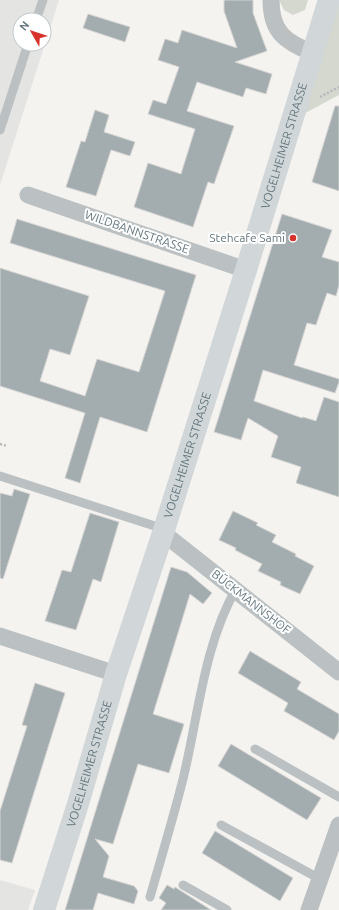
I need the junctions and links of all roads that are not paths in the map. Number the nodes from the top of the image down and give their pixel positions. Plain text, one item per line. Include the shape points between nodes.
1 (43, 0) edge
2 (271, 0) edge
3 (329, 0) edge
4 (39, 12) edge
5 (25, 52) edge
6 (313, 52) junction
7 (0, 130) edge
8 (28, 195) dead end
9 (246, 270) junction
10 (0, 476) edge
11 (164, 531) junction
12 (236, 589) junction
13 (0, 636) edge
14 (339, 672) edge
15 (116, 674) junction
16 (255, 749) dead end
17 (339, 797) edge
18 (221, 825) dead end
19 (339, 825) edge
20 (320, 879) junction
21 (183, 885) dead end
22 (150, 897) dead end
23 (44, 910) edge
24 (227, 910) edge
25 (309, 910) edge

1 - 4 lane
2 - 6 street via 275,24 280,34 290,42
3 - 6 main road, VOGELHEIMER STRASSE
5 - 7 lane
6 - 9 main road, VOGELHEIMER STRASSE
8 - 9 street, WILDBANNSTRASSE
9 - 11 main road, VOGELHEIMER STRASSE
10 - 11 lane
11 - 12 street, BÜCKMANNSHOF
11 - 15 main road, VOGELHEIMER STRASSE
12 - 14 street, BÜCKMANNSHOF
12 - 22 lane via 228,603 209,656 183,779
13 - 15 street
15 - 23 main road, VOGELHEIMER STRASSE
16 - 17 lane
18 - 20 lane
19 - 20 street
20 - 25 street
21 - 24 lane

